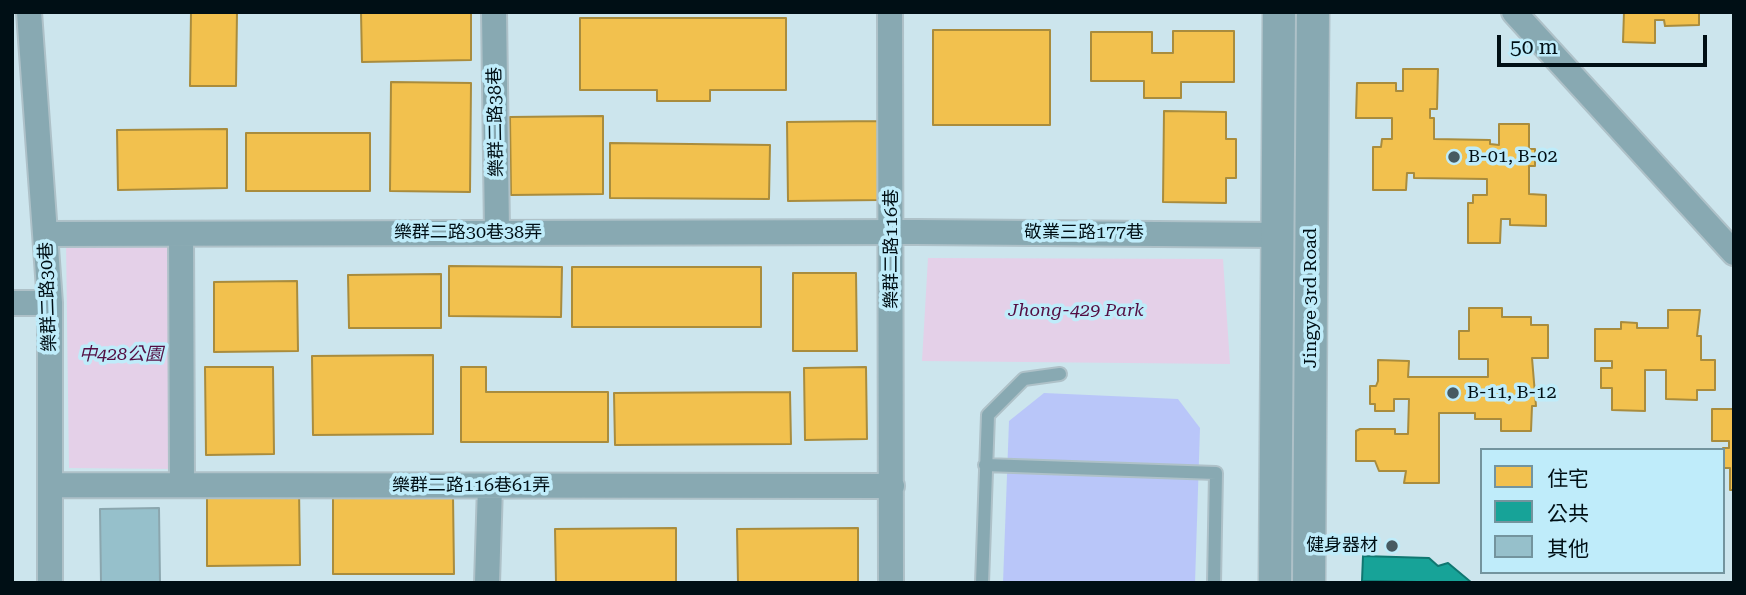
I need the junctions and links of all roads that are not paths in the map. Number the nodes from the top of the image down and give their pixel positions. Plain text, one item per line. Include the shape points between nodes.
1 (29, 12) edge
2 (494, 12) edge
3 (890, 12) edge
4 (1279, 12) edge
5 (1313, 12) edge
6 (1514, 12) edge
7 (497, 232) junction
8 (45, 234) junction
9 (181, 234) junction
10 (892, 234) junction
11 (1277, 235) junction
12 (1734, 253) edge
13 (12, 303) edge
14 (50, 303) junction
15 (1060, 374) dead end
16 (985, 465) junction
17 (50, 485) junction
18 (182, 485) junction
19 (489, 486) junction
20 (892, 486) junction
21 (50, 583) edge
22 (487, 583) edge
23 (891, 583) edge
24 (982, 583) edge
25 (1214, 583) edge
26 (1275, 583) edge
27 (1308, 583) edge

1 - 8 street, 樂群二路30巷
2 - 7 street, 樂群二路38巷
3 - 10 street, 樂群二路116巷
4 - 11 street, Jingye 3rd Road
5 - 27 street, Jingye 3rd Road
6 - 12 street
7 - 9 street, 樂群二路30巷38弄
7 - 10 street, 樂群二路30巷38弄
8 - 9 street, 樂群二路30巷38弄
8 - 14 street, 樂群二路30巷
9 - 18 street
10 - 11 street, 敬業三路177巷
10 - 20 street, 樂群二路116巷
11 - 26 street, Jingye 3rd Road
13 - 14 street
14 - 17 street, 樂群二路30巷
15 - 16 lane via 1024,379 988,415
16 - 24 lane
16 - 25 lane via 1216,473
17 - 18 street, 樂群二路116巷61弄
17 - 21 street, 樂群二路30巷
18 - 19 street, 樂群二路116巷61弄
19 - 20 street, 樂群二路116巷61弄
19 - 22 street
20 - 23 street, 樂群二路116巷

